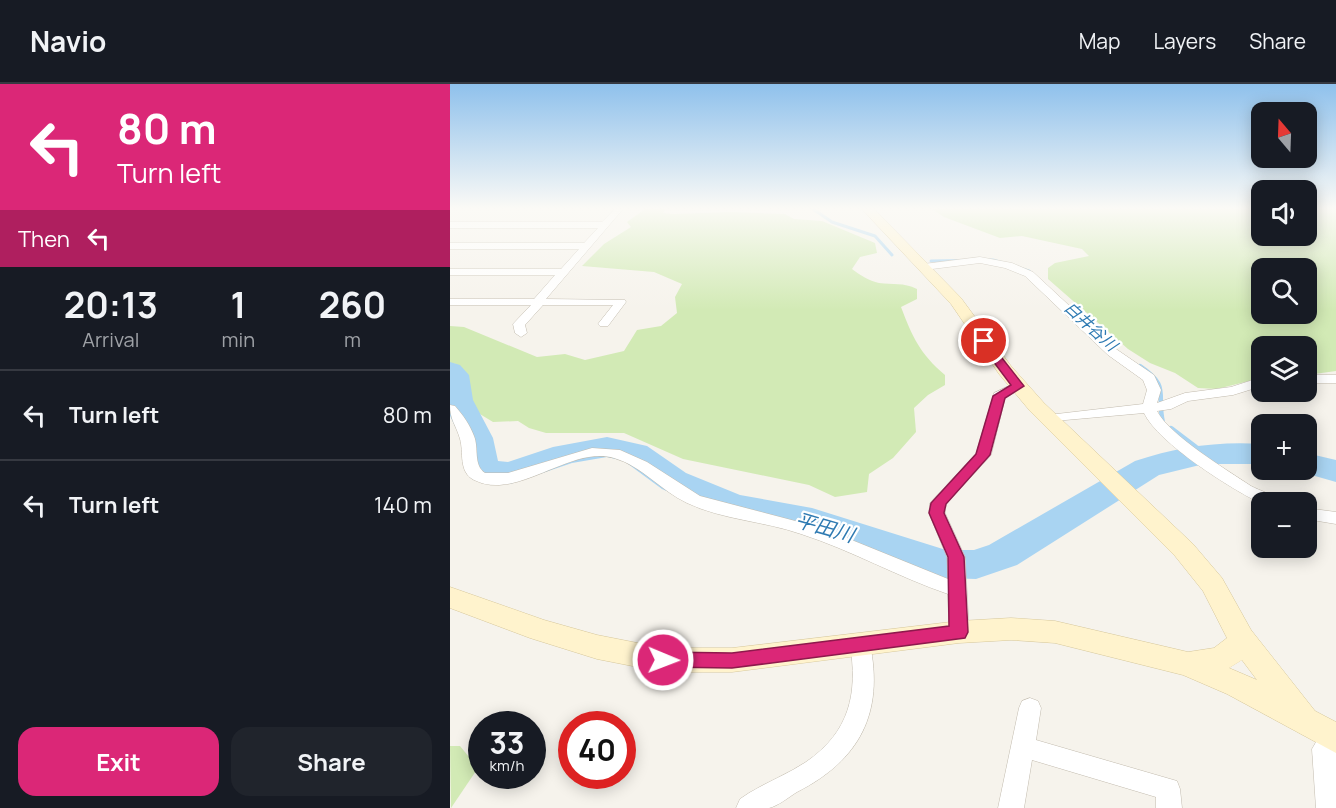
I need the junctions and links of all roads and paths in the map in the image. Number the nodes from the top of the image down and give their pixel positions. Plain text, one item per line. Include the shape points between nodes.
1 (590, 243) edge
2 (901, 243) edge
3 (450, 246) edge
4 (587, 246) junction
5 (924, 267) junction
6 (450, 272) edge
7 (563, 272) junction
8 (450, 302) edge
9 (537, 302) junction
10 (604, 324) dead end
11 (521, 333) dead end
12 (1317, 379) edge
13 (1336, 379) edge
14 (1251, 385) edge
15 (1018, 386) junction
16 (1149, 408) junction
17 (450, 409) edge
18 (1048, 419) junction
19 (1251, 492) edge
20 (1317, 515) edge
21 (1336, 518) edge
22 (957, 573) junction
23 (450, 597) edge
24 (959, 632) junction
25 (1241, 638) junction
26 (860, 644) junction
27 (1188, 664) junction
28 (1030, 708) dead end
29 (1326, 732) edge
30 (1023, 747) junction
31 (749, 808) edge
32 (1011, 808) edge
33 (1169, 808) edge
34 (1329, 808) edge

1 - 4 street
2 - 5 street
3 - 4 street
4 - 7 street
5 - 15 street via 956,301
5 - 16 street via 980,260 1029,274 1112,352 1149,378 1154,390
6 - 7 street
7 - 9 street
8 - 9 street
9 - 10 street via 621,302
9 - 11 street via 519,324
12 - 13 street
14 - 16 street
15 - 18 street
15 - 22 street via 999,396 983,455 938,503 937,513
16 - 18 street
16 - 19 street via 1156,423 1183,446
17 - 22 street via 460,420 468,441 471,469 479,476 506,479 573,456 609,452 630,459 672,488 722,511 778,521 838,540 934,582
18 - 25 street via 1185,550 1213,585
20 - 21 street
22 - 24 street
23 - 26 street via 540,630 663,660 732,660
24 - 26 street
24 - 27 street via 1055,632
25 - 27 street via 1235,651 1220,659
25 - 29 street
26 - 31 street via 867,674 863,706 850,734 822,765
27 - 29 street
28 - 30 street
29 - 34 street
30 - 32 street
30 - 33 street via 1168,789

